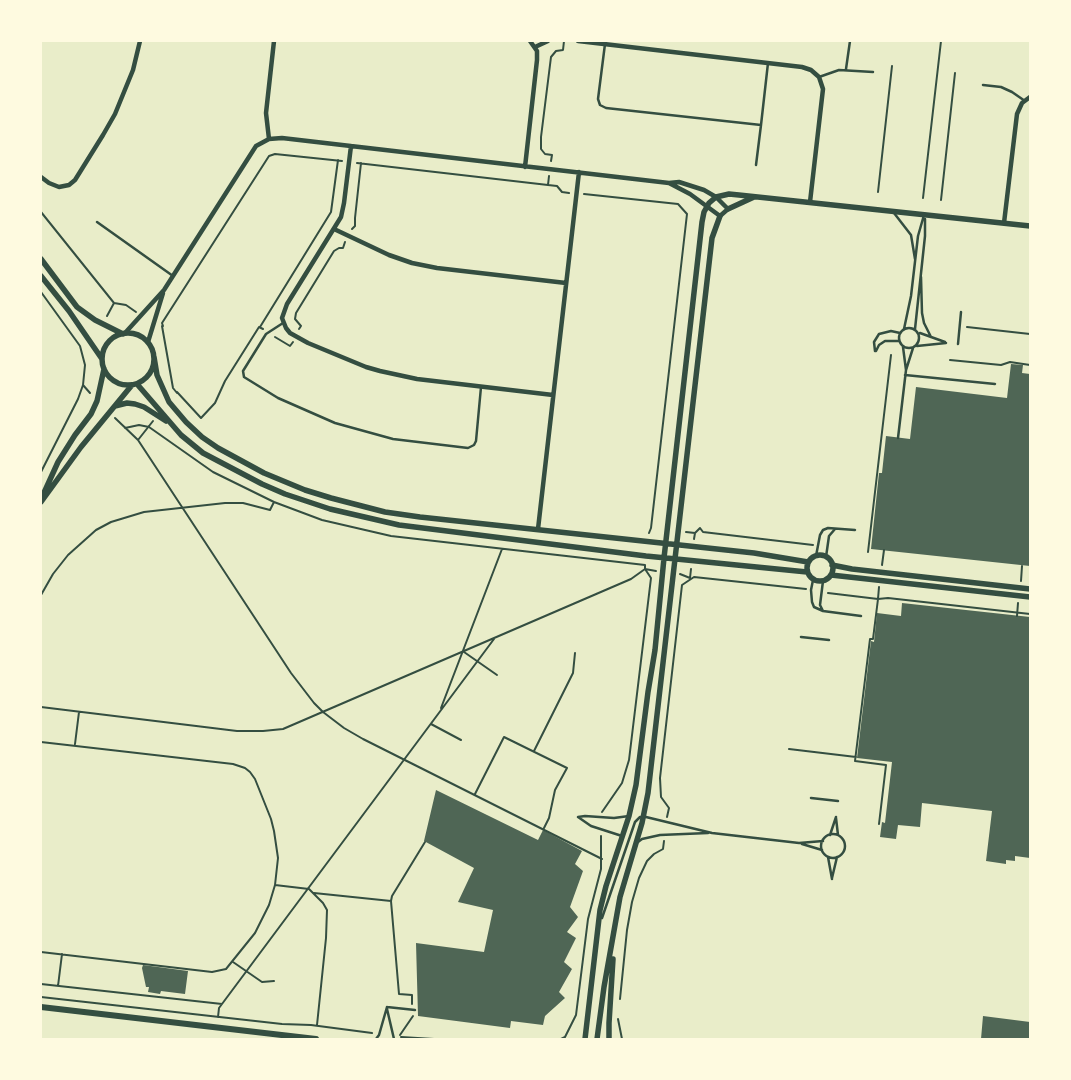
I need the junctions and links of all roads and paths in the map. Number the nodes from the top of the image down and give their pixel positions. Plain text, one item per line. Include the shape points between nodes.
1 (140, 41) edge
2 (274, 41) edge
3 (530, 41) edge
4 (548, 41) edge
5 (564, 41) edge
6 (578, 41) edge
7 (850, 41) edge
8 (941, 41) edge
9 (605, 44) junction
10 (535, 47) junction
11 (768, 63) junction
12 (892, 66) dead end
13 (846, 69) junction
14 (873, 72) dead end
15 (955, 73) dead end
16 (820, 77) junction
17 (983, 85) dead end
18 (1030, 97) edge
19 (1025, 101) junction
20 (761, 126) junction
21 (269, 139) junction
22 (350, 146) junction
23 (361, 163) dead end
24 (756, 165) dead end
25 (525, 167) junction
26 (550, 169) junction
27 (579, 172) junction
28 (41, 177) edge
29 (669, 183) junction
30 (548, 185) junction
31 (878, 192) dead end
32 (576, 194) junction
33 (716, 197) junction
34 (754, 197) junction
35 (923, 198) dead end
36 (941, 200) dead end
37 (810, 202) junction
38 (707, 207) junction
39 (728, 209) junction
40 (892, 211) junction
41 (925, 215) junction
42 (720, 216) junction
43 (97, 222) dead end
44 (1004, 223) junction
45 (1030, 226) edge
46 (334, 229) junction
47 (41, 259) edge
48 (915, 263) junction
49 (920, 268) junction
50 (41, 276) edge
51 (174, 276) junction
52 (566, 283) junction
53 (164, 290) junction
54 (41, 292) edge
55 (961, 312) dead end
56 (284, 323) junction
57 (163, 326) dead end
58 (960, 326) junction
59 (259, 327) dead end
60 (904, 329) junction
61 (915, 329) junction
62 (124, 333) junction
63 (900, 333) junction
64 (918, 333) junction
65 (1030, 334) edge
66 (931, 337) junction
67 (899, 341) junction
68 (148, 342) junction
69 (958, 344) dead end
70 (904, 347) junction
71 (915, 347) junction
72 (891, 355) dead end
73 (154, 357) junction
74 (102, 360) junction
75 (950, 360) dead end
76 (1030, 365) edge
77 (104, 369) junction
78 (906, 370) junction
79 (905, 375) junction
80 (135, 384) junction
81 (995, 384) dead end
82 (83, 385) junction
83 (481, 387) junction
84 (554, 395) junction
85 (98, 401) junction
86 (115, 406) junction
87 (110, 413) junction
88 (170, 423) junction
89 (898, 438) dead end
90 (41, 472) edge
91 (41, 500) edge
92 (274, 502) dead end
93 (183, 508) junction
94 (836, 528) junction
95 (538, 529) junction
96 (855, 530) dead end
97 (678, 531) junction
98 (536, 541) junction
99 (647, 541) junction
100 (665, 544) junction
101 (676, 544) junction
102 (818, 545) junction
103 (502, 549) dead end
104 (868, 552) dead end
105 (816, 556) junction
106 (826, 557) junction
107 (664, 558) junction
108 (675, 558) junction
109 (808, 562) junction
110 (832, 565) junction
111 (807, 572) junction
112 (831, 574) junction
113 (813, 580) junction
114 (823, 581) junction
115 (1030, 589) edge
116 (812, 590) junction
117 (822, 592) junction
118 (41, 595) edge
119 (1030, 597) edge
120 (888, 598) dead end
121 (822, 611) junction
122 (1030, 614) edge
123 (861, 616) dead end
124 (496, 637) junction
125 (801, 637) dead end
126 (830, 640) dead end
127 (463, 652) junction
128 (575, 653) dead end
129 (478, 661) junction
130 (497, 675) dead end
131 (41, 707) edge
132 (440, 710) junction
133 (79, 712) junction
134 (323, 712) junction
135 (430, 724) junction
136 (461, 740) dead end
137 (41, 742) edge
138 (75, 745) junction
139 (789, 749) dead end
140 (534, 752) junction
141 (856, 757) junction
142 (405, 759) junction
143 (475, 795) junction
144 (811, 798) dead end
145 (838, 801) dead end
146 (629, 816) junction
147 (601, 818) junction
148 (643, 818) junction
149 (666, 822) junction
150 (879, 824) dead end
151 (544, 828) junction
152 (601, 829) junction
153 (712, 833) junction
154 (664, 835) junction
155 (830, 835) junction
156 (623, 836) junction
157 (838, 836) junction
158 (823, 841) junction
159 (425, 842) dead end
160 (798, 843) junction
161 (636, 844) junction
162 (822, 850) junction
163 (828, 857) junction
164 (837, 857) junction
165 (602, 859) junction
166 (275, 885) junction
167 (309, 889) junction
168 (314, 893) junction
169 (391, 901) junction
170 (597, 931) junction
171 (614, 937) junction
172 (41, 952) edge
173 (62, 954) junction
174 (233, 962) junction
175 (246, 971) junction
176 (274, 981) dead end
177 (41, 984) edge
178 (58, 986) junction
179 (41, 996) edge
180 (222, 1004) junction
181 (41, 1006) edge
182 (387, 1007) junction
183 (619, 1007) dead end
184 (414, 1010) junction
185 (618, 1016) dead end
186 (218, 1017) junction
187 (316, 1026) junction
188 (586, 1028) junction
189 (379, 1036) junction
190 (316, 1039) edge
191 (376, 1039) edge
192 (394, 1039) edge
193 (434, 1039) edge
194 (562, 1039) edge
195 (580, 1039) edge
196 (585, 1039) edge
197 (597, 1039) edge
198 (610, 1039) edge
199 (622, 1039) edge

1 - 28 street via 115,114 75,180 59,187
2 - 21 street via 266,113
3 - 10 street
4 - 10 street
5 - 26 path via 563,50 556,51 551,57 540,145 545,154 552,155
6 - 9 street
7 - 13 lane
8 - 35 path
9 - 11 street
9 - 20 lane via 598,95 598,103 602,107
10 - 25 street via 537,62
11 - 16 street via 808,68
11 - 20 lane
12 - 31 path
13 - 14 lane
13 - 16 lane
15 - 36 path
16 - 37 street via 823,95
17 - 19 lane via 1002,87
18 - 19 street
19 - 44 street via 1017,114
20 - 24 lane
21 - 22 street
21 - 51 street via 256,146 250,154
22 - 25 street
22 - 46 street via 344,203
23 - 30 path
25 - 26 street
26 - 27 street
26 - 30 path
27 - 29 street
27 - 32 street
29 - 33 street via 690,184
29 - 38 street
30 - 32 path
32 - 52 street
32 - 99 path via 678,204 687,214
33 - 34 street via 728,194
33 - 38 street
33 - 39 street
34 - 37 street
34 - 39 street
37 - 40 street
38 - 42 street
38 - 100 street via 702,222
39 - 42 street
40 - 41 street
40 - 48 lane via 911,235
41 - 44 street
41 - 48 lane via 918,236
41 - 49 lane
42 - 97 street via 712,238
43 - 51 lane
44 - 45 street
46 - 52 street via 412,263
46 - 56 street via 287,304 283,312
47 - 62 street via 77,307 95,320
48 - 60 lane
49 - 61 lane
49 - 66 lane via 922,313
50 - 74 street
51 - 53 street
52 - 84 street
53 - 62 street
53 - 68 street
54 - 82 path via 80,346 85,365
55 - 58 lane
56 - 83 street via 290,332 308,343 366,367 417,379
56 - 83 lane via 266,334 243,371 244,377 278,398 335,423 393,439 468,448 476,441
57 - 59 path via 268,156 338,160 331,212
58 - 65 path
58 - 69 lane
60 - 61 lane
60 - 63 lane
61 - 64 lane
62 - 68 street via 134,334
62 - 74 street via 108,343
63 - 67 lane
63 - 67 lane via 879,334 874,342 876,351 885,341
64 - 66 lane
64 - 71 lane via 920,340
66 - 71 lane via 946,343
67 - 70 lane
68 - 73 street
70 - 71 lane
70 - 78 lane
71 - 78 lane
72 - 104 path
73 - 80 street via 150,374
73 - 95 street via 161,386 169,402 186,422 218,448 264,473 305,490 385,512
74 - 77 street
75 - 76 path
77 - 80 street via 116,382
77 - 85 street
78 - 79 lane
79 - 81 lane
79 - 89 lane
80 - 86 street
80 - 88 street
82 - 85 path
82 - 90 path
83 - 84 street
84 - 95 street
85 - 91 street via 58,462
86 - 87 street
86 - 88 street via 135,404
87 - 91 street
87 - 93 path via 138,440
88 - 98 street via 191,444 211,457 262,484 308,502 392,524
92 - 93 path via 270,510 243,503
93 - 118 path via 124,516 96,530 68,555
93 - 134 path via 291,673
94 - 96 lane
94 - 102 lane via 823,530
94 - 106 lane via 829,536
95 - 98 street
95 - 99 street
97 - 101 street
97 - 102 path via 694,533 700,528 703,532
98 - 107 street
99 - 100 street
100 - 101 street
100 - 107 street
101 - 108 street
101 - 109 street
102 - 105 lane
103 - 127 path
105 - 106 street
105 - 109 street
106 - 110 street
107 - 108 street
107 - 146 street via 655,650
108 - 111 street
108 - 148 street
109 - 111 street
110 - 112 street
110 - 115 street
111 - 113 street
112 - 114 street
112 - 119 street
113 - 114 street
113 - 116 lane
114 - 117 lane
116 - 121 lane via 814,607
116 - 149 path via 694,577 682,584 660,778 661,797 669,808
117 - 121 lane
117 - 141 path via 878,599 873,639 870,638
120 - 122 path
121 - 123 lane
124 - 127 path
124 - 129 path
124 - 147 path via 631,579 644,569 651,578 627,768
125 - 126 lane
127 - 129 path
127 - 132 path
127 - 134 path
128 - 140 path via 573,673
129 - 130 path
129 - 132 path
131 - 133 path
132 - 135 path
133 - 134 path via 237,731 283,729
133 - 138 path
134 - 142 path via 350,732
135 - 136 path
135 - 142 path
137 - 138 path
138 - 166 path via 245,768 255,779 274,831 278,858
139 - 141 path
140 - 143 path via 504,737
140 - 151 path via 567,768 555,790
141 - 150 path via 855,761 886,765
142 - 143 path
142 - 167 path
143 - 151 path
144 - 145 lane
146 - 147 lane
146 - 156 street
147 - 152 lane via 578,817
148 - 149 lane
148 - 161 street
148 - 170 lane via 635,822
149 - 153 lane
151 - 165 path
152 - 156 lane
152 - 165 path
153 - 154 lane
153 - 160 lane
154 - 161 lane via 650,836
154 - 183 path via 663,849 647,861 632,902
155 - 157 lane
155 - 157 lane via 836,817
155 - 158 lane
156 - 170 street via 606,886
157 - 164 lane via 845,845 843,853
158 - 160 lane
158 - 162 lane
159 - 169 path
160 - 162 lane
161 - 171 street via 620,897
162 - 163 lane
163 - 164 lane
163 - 164 lane via 832,879
165 - 194 path via 584,943 576,1015
166 - 167 path
166 - 174 path via 262,921
167 - 168 path
167 - 175 path
168 - 169 path
168 - 187 path via 328,915
169 - 184 path via 399,994 412,996
170 - 188 street
171 - 197 street
171 - 198 street
172 - 173 path
173 - 174 path via 212,972 226,969
173 - 178 path
174 - 175 path
175 - 176 path via 262,982
175 - 180 path
177 - 178 path
178 - 180 path
179 - 186 path
180 - 186 path
181 - 190 main road
182 - 184 lane
182 - 189 lane
182 - 192 lane
184 - 193 path via 413,1017 399,1037
185 - 199 path
186 - 187 path
187 - 189 path
188 - 195 street
188 - 196 street
189 - 191 lane

